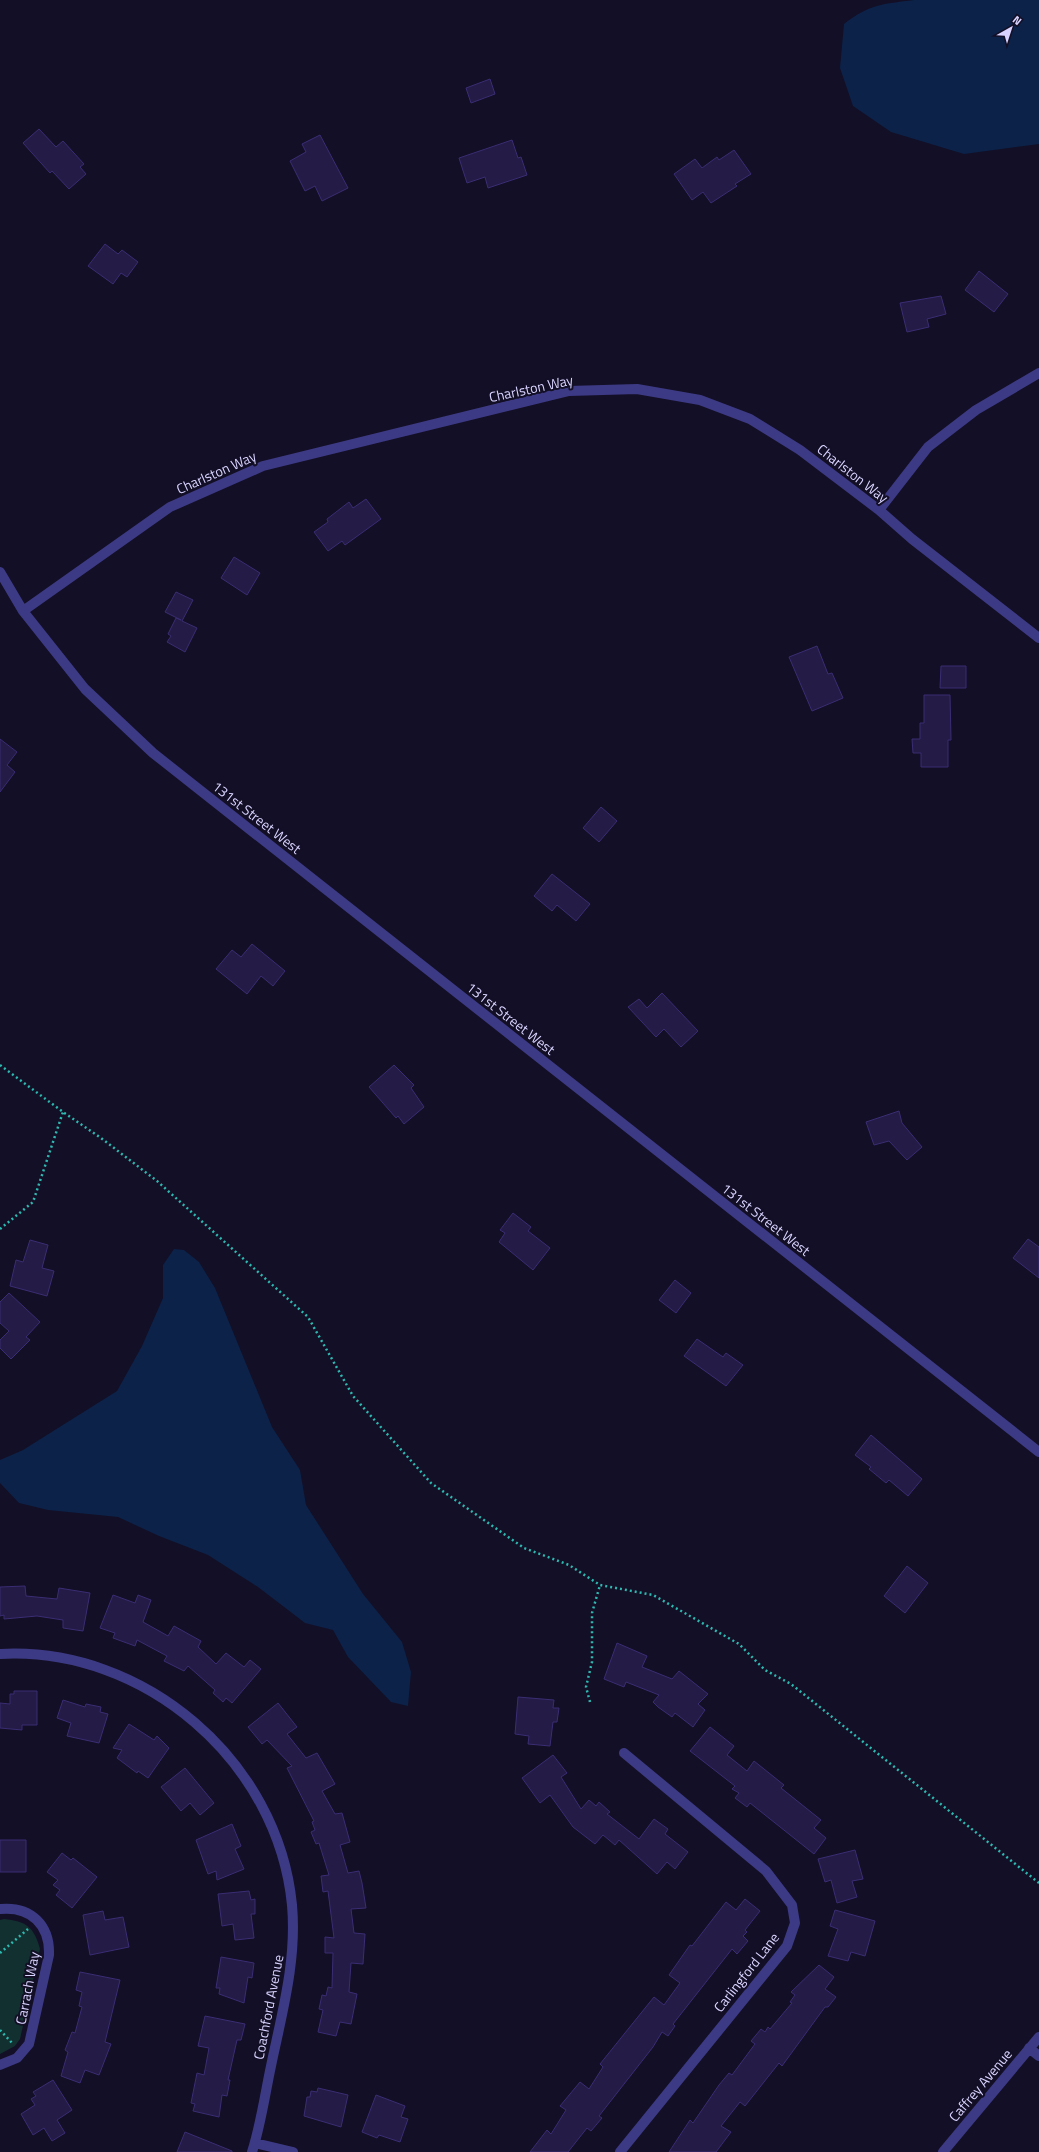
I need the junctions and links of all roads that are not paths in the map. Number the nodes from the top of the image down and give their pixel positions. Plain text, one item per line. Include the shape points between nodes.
1 (1039, 373) edge
2 (879, 510) junction
3 (0, 572) edge
4 (23, 611) junction
5 (1039, 638) edge
6 (1039, 1452) edge
7 (0, 1654) edge
8 (624, 1753) dead end
9 (0, 1909) edge
10 (1039, 2037) edge
11 (1030, 2048) junction
12 (1039, 2056) edge
13 (0, 2065) edge
14 (254, 2148) edge
15 (292, 2152) edge
16 (620, 2152) edge
17 (943, 2152) edge

1 - 2 street via 976,410 928,447
2 - 4 street, Charlston Way via 800,450 750,419 700,400 637,389 569,391 263,466 170,507
2 - 5 street, Charlston Way
3 - 4 street, 131st Street West
4 - 6 street, 131st Street West via 85,689 153,753
7 - 14 street, Coachford Avenue via 45,1656 79,1662 113,1673 151,1691 181,1710 218,1744 241,1773 264,1810 280,1853 290,1891 293,1945 286,1993
8 - 16 street, Carlingford Lane via 766,1871 792,1905 795,1923 788,1946
9 - 13 street, Carrach Way via 19,1910 36,1920 50,1942 50,1955 32,2035 22,2054
10 - 11 street, Caffrey Avenue
11 - 12 street
11 - 17 street, Caffrey Avenue
14 - 15 street

